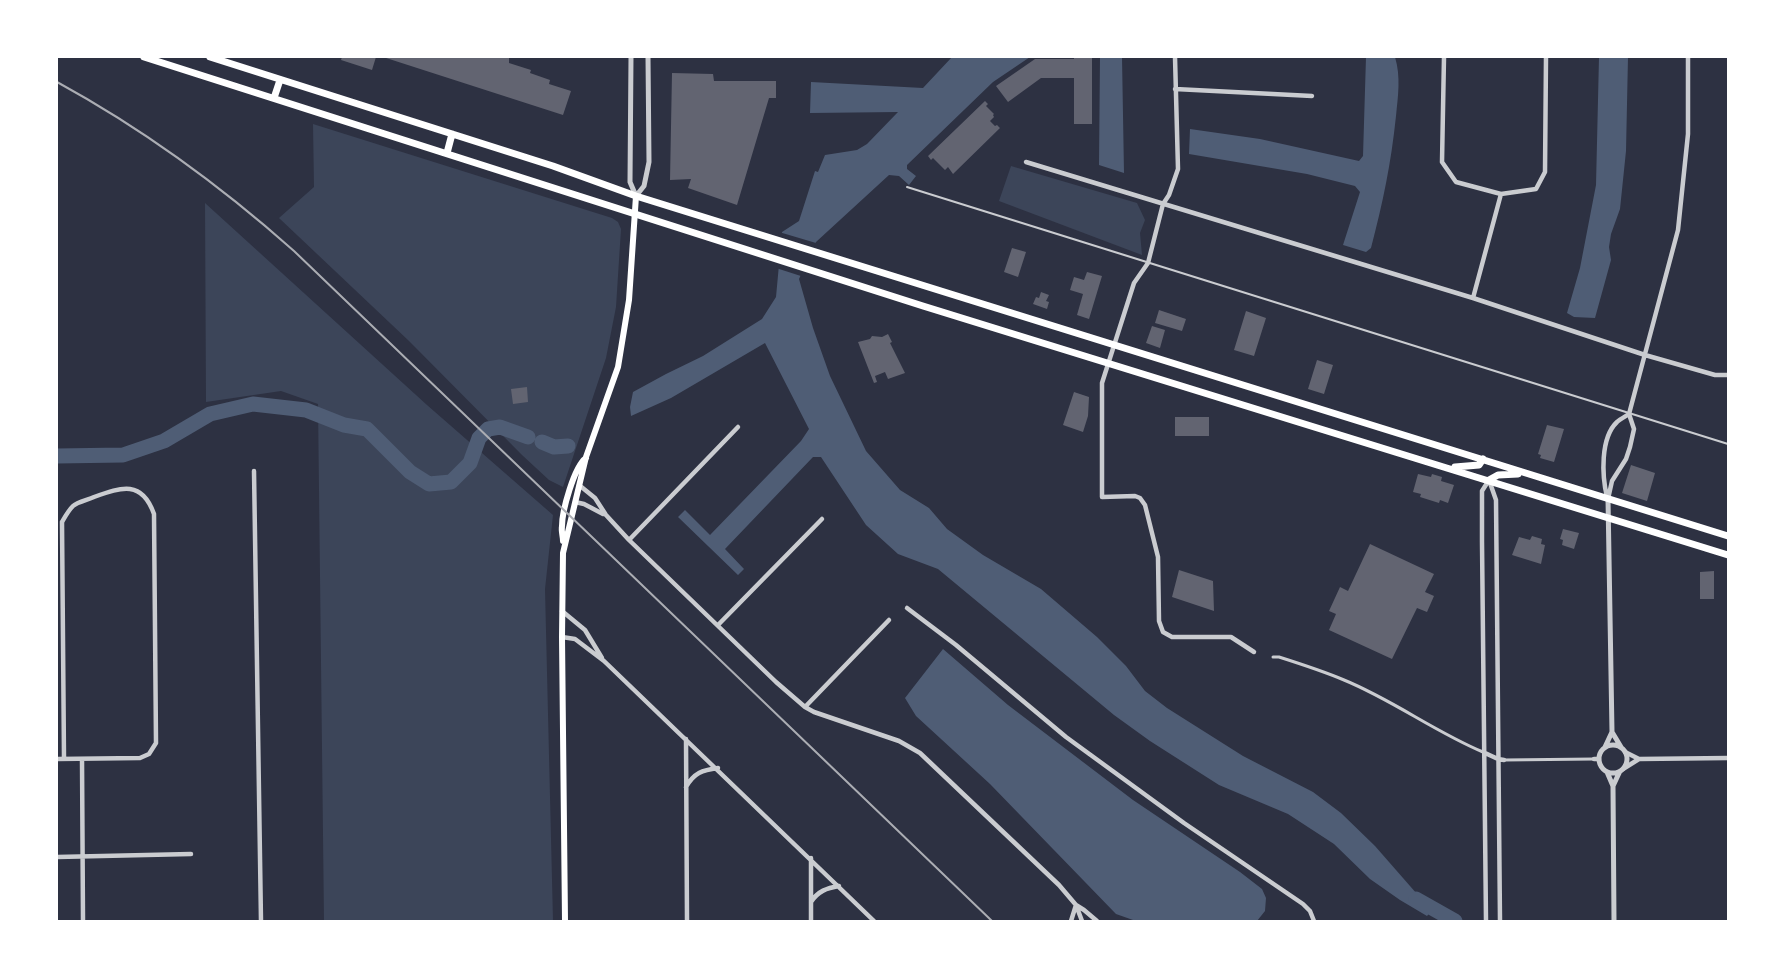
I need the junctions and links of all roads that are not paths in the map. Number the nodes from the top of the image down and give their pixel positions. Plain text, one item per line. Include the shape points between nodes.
1 (144, 57) edge
2 (210, 57) edge
3 (631, 57) edge
4 (648, 57) edge
5 (1175, 57) edge
6 (1444, 57) edge
7 (1546, 57) edge
8 (1688, 57) edge
9 (280, 80) junction
10 (1175, 89) junction
11 (1312, 96) dead end
12 (274, 98) junction
13 (452, 134) junction
14 (447, 153) junction
15 (1026, 162) dead end
16 (907, 187) dead end
17 (1501, 194) junction
18 (636, 196) junction
19 (1163, 204) junction
20 (635, 214) junction
21 (1148, 263) junction
22 (1473, 298) junction
23 (1114, 345) junction
24 (1646, 355) junction
25 (1108, 362) junction
26 (1728, 375) edge
27 (1629, 414) junction
28 (738, 427) dead end
29 (1728, 444) edge
30 (586, 457) junction
31 (1483, 459) junction
32 (1446, 468) junction
33 (254, 471) dead end
34 (1529, 474) junction
35 (1489, 480) junction
36 (579, 485) junction
37 (1608, 499) junction
38 (575, 502) junction
39 (606, 515) junction
40 (1609, 518) junction
41 (822, 519) dead end
42 (1726, 536) edge
43 (629, 540) junction
44 (1728, 543) edge
45 (564, 548) junction
46 (1728, 555) edge
47 (907, 608) dead end
48 (562, 611) junction
49 (889, 620) dead end
50 (718, 625) junction
51 (562, 637) junction
52 (1254, 652) dead end
53 (1273, 657) dead end
54 (603, 660) junction
55 (805, 707) junction
56 (1612, 732) junction
57 (686, 739) junction
58 (1605, 747) junction
59 (1623, 750) junction
60 (1485, 753) junction
61 (1728, 758) edge
62 (57, 759) edge
63 (64, 759) junction
64 (82, 759) junction
65 (1498, 759) junction
66 (1596, 759) junction
67 (1639, 759) junction
68 (1504, 760) joint
69 (718, 768) junction
70 (1621, 770) junction
71 (1608, 772) junction
72 (1612, 786) junction
73 (685, 790) junction
74 (1485, 848) junction
75 (1499, 848) junction
76 (190, 854) dead end
77 (57, 856) edge
78 (82, 856) junction
79 (811, 858) junction
80 (839, 886) junction
81 (811, 902) junction
82 (1076, 906) junction
83 (867, 914) junction
84 (82, 921) edge
85 (261, 921) edge
86 (565, 921) edge
87 (687, 921) edge
88 (811, 921) edge
89 (867, 921) edge
90 (874, 921) edge
91 (1071, 921) edge
92 (1082, 921) edge
93 (1097, 921) edge
94 (1314, 921) edge
95 (1485, 921) edge
96 (1500, 921) edge
97 (1614, 921) edge

1 - 12 main road
2 - 9 main road
3 - 18 street via 630,182
4 - 18 street via 649,162 644,186
5 - 10 street
6 - 17 street via 1442,162 1455,182
7 - 17 street via 1545,171 1536,189
8 - 24 street via 1688,134 1678,230
9 - 12 main road
9 - 13 main road
10 - 11 street
10 - 19 street via 1178,169
12 - 14 main road
13 - 14 main road
13 - 18 main road
14 - 20 main road
15 - 19 street
16 - 21 lane
17 - 22 street
18 - 20 main road
18 - 23 main road
19 - 21 street
19 - 22 street
20 - 25 main road
20 - 30 main road via 629,300 618,367
21 - 23 street via 1134,283
21 - 27 lane
22 - 24 street
23 - 25 street
23 - 31 main road
24 - 26 street via 1715,375
24 - 27 street
25 - 32 main road
25 - 52 street via 1102,383 1102,497 1135,496 1145,505 1158,557 1159,621 1163,632 1172,637 1231,637
27 - 29 lane
27 - 37 street via 1634,429 1630,447 1612,481
27 - 37 street via 1616,422 1607,439 1603,480
28 - 43 street
30 - 36 main road
30 - 45 main road via 572,484 565,510
31 - 32 main road via 1479,465
31 - 34 main road
32 - 35 main road
33 - 85 street
34 - 35 main road via 1509,473
34 - 37 main road
35 - 40 main road
35 - 60 street via 1482,491
35 - 65 street via 1496,500
36 - 38 main road
36 - 39 street
37 - 40 street
37 - 42 main road
38 - 39 street
38 - 45 main road
39 - 43 street
40 - 46 main road
40 - 56 street
41 - 50 street
42 - 44 street
43 - 50 street
45 - 48 main road
47 - 94 street via 1066,737 1303,904
48 - 51 main road
48 - 54 street via 585,630
49 - 55 street
50 - 55 street
51 - 54 street via 575,639
51 - 86 main road
53 - 60 street via 1345,680
54 - 57 street
55 - 82 street via 920,753 1059,885
56 - 58 street
56 - 59 street
57 - 69 street
57 - 73 street
58 - 59 street via 1613,745
58 - 66 street
59 - 67 street
59 - 70 street via 1627,761
60 - 65 street
60 - 74 street
61 - 67 street
62 - 63 street
63 - 64 street
63 - 64 street via 62,522 74,505 118,489 131,489 141,492 154,514 156,743 149,754 140,758
64 - 78 street
65 - 68 street
65 - 75 street
66 - 68 street
66 - 71 street
67 - 70 street
69 - 73 street via 696,774
69 - 79 street
70 - 71 street
70 - 72 street
71 - 72 street
72 - 97 street
73 - 87 street
74 - 75 street
74 - 95 street
75 - 96 street
76 - 78 street
77 - 78 street
78 - 84 street
79 - 80 street
79 - 81 street
80 - 81 street via 823,890
80 - 83 street
81 - 88 street
82 - 91 street
82 - 92 street
82 - 93 street
83 - 89 street
83 - 90 street

